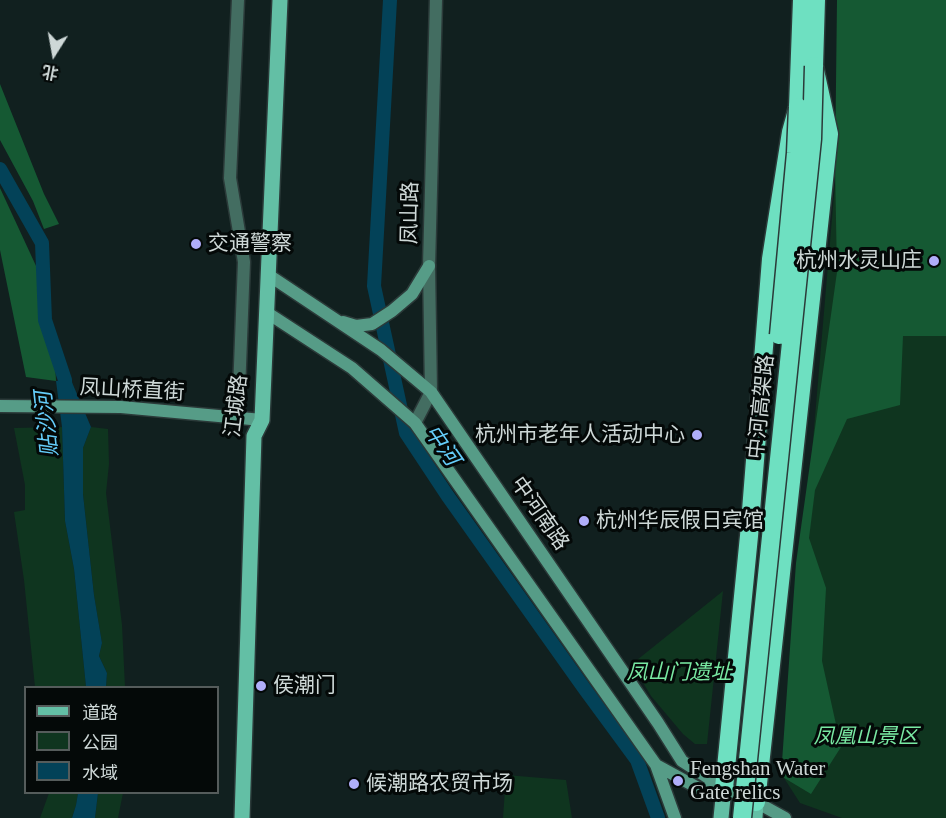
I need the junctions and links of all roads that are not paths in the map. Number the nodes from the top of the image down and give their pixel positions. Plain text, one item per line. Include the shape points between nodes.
1 (238, 0) edge
2 (280, 0) edge
3 (436, 0) edge
4 (802, 0) edge
5 (816, 0) edge
6 (814, 66) junction
7 (798, 107) junction
8 (429, 266) junction
9 (267, 274) junction
10 (266, 312) junction
11 (334, 320) junction
12 (431, 392) junction
13 (0, 406) edge
14 (238, 417) junction
15 (262, 420) junction
16 (412, 421) junction
17 (656, 765) junction
18 (724, 788) junction
19 (755, 810) edge
20 (242, 818) edge
21 (675, 818) edge
22 (721, 818) edge
23 (734, 818) edge
24 (742, 818) edge
25 (785, 818) edge

1 - 14 street via 230,178 244,262
2 - 9 main road, 江城路
3 - 8 street, 凤山路
4 - 7 highway, 中河高架路
5 - 6 highway, 中河高架路
6 - 19 highway, bridge via 829,134
6 - 24 highway, 中河高架路, bridge via 812,139
7 - 18 highway, bridge via 771,259
7 - 23 highway, 中河高架路, bridge
8 - 11 main road via 412,294 372,324 356,326
8 - 12 street, 凤山路
9 - 10 main road, 江城路
9 - 11 main road, 中河南路
10 - 15 main road, 江城路
10 - 16 main road via 352,368
11 - 12 main road, 中河南路 via 381,350
12 - 16 street, 凤山路
12 - 18 main road, 中河南路 via 682,761
13 - 14 main road, 凤山桥直街 via 121,407
14 - 15 main road, 凤山桥直街
15 - 20 main road, 江城路 via 254,436
16 - 17 main road
17 - 18 main road via 700,789
17 - 21 main road
18 - 19 main road
18 - 22 main road
19 - 25 main road

